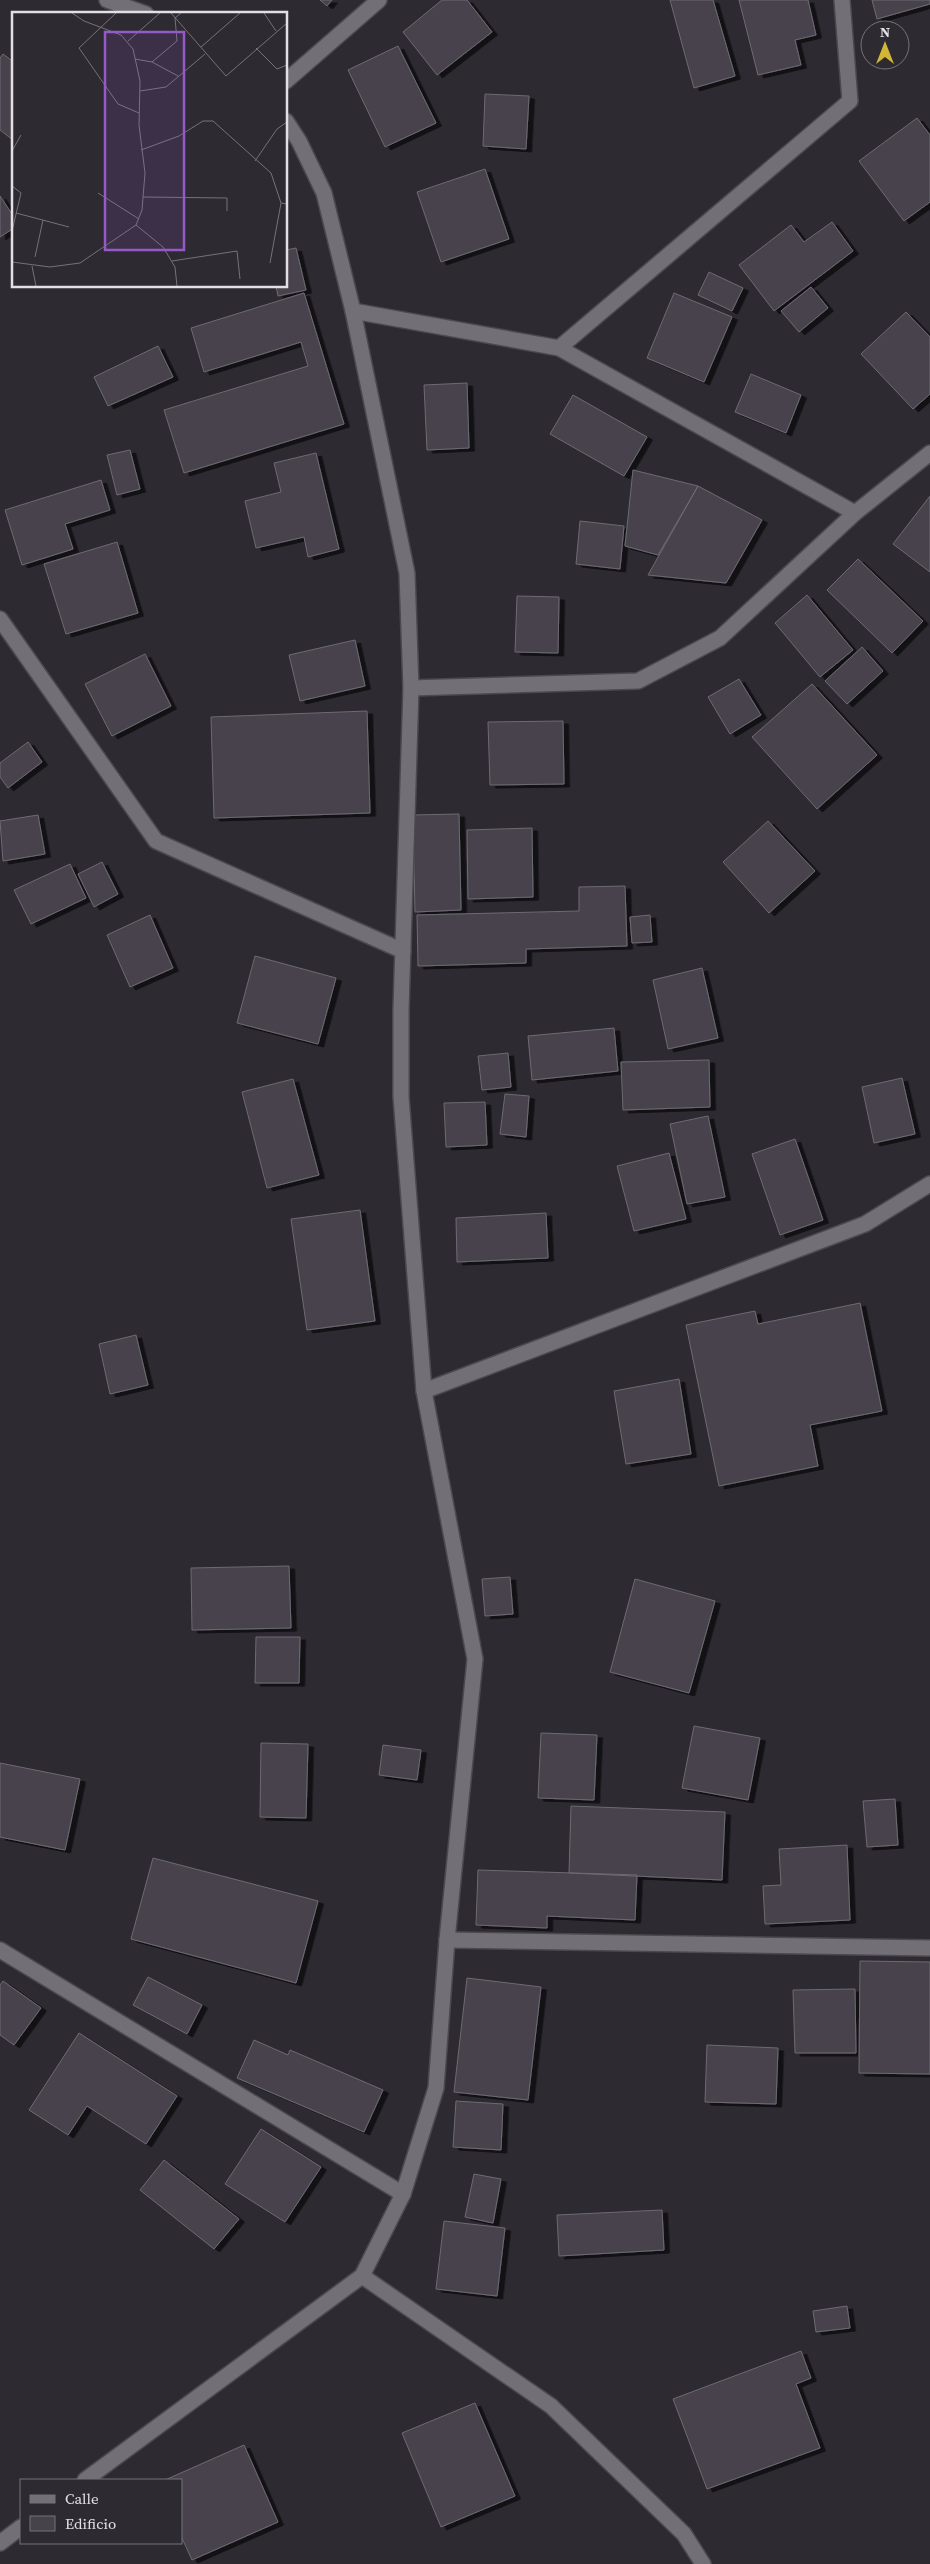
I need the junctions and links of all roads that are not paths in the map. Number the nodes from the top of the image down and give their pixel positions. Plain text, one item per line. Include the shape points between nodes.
1 (107, 0) edge
2 (379, 0) edge
3 (842, 0) edge
4 (140, 12) edge
5 (288, 79) edge
6 (288, 124) edge
7 (353, 311) junction
8 (558, 348) junction
9 (930, 453) edge
10 (854, 513) junction
11 (0, 619) edge
12 (411, 688) junction
13 (403, 951) junction
14 (930, 1184) edge
15 (424, 1391) junction
16 (447, 1940) junction
17 (930, 1948) edge
18 (0, 1950) edge
19 (403, 2194) junction
20 (362, 2276) junction
21 (86, 2479) edge
22 (20, 2528) edge
23 (0, 2543) edge
24 (704, 2564) edge

1 - 4 street
2 - 5 street
3 - 8 street via 850,101
6 - 7 street via 324,193
7 - 8 street
7 - 12 street via 407,573
8 - 10 street
9 - 10 street
10 - 12 street via 720,638 638,681
11 - 13 street via 156,841
12 - 13 street
13 - 15 street via 401,1097
14 - 15 street via 865,1224
15 - 16 street via 475,1659
16 - 17 street
16 - 19 street via 436,2088
18 - 19 street
19 - 20 street
20 - 21 street
20 - 24 street via 551,2406 684,2534
22 - 23 street

